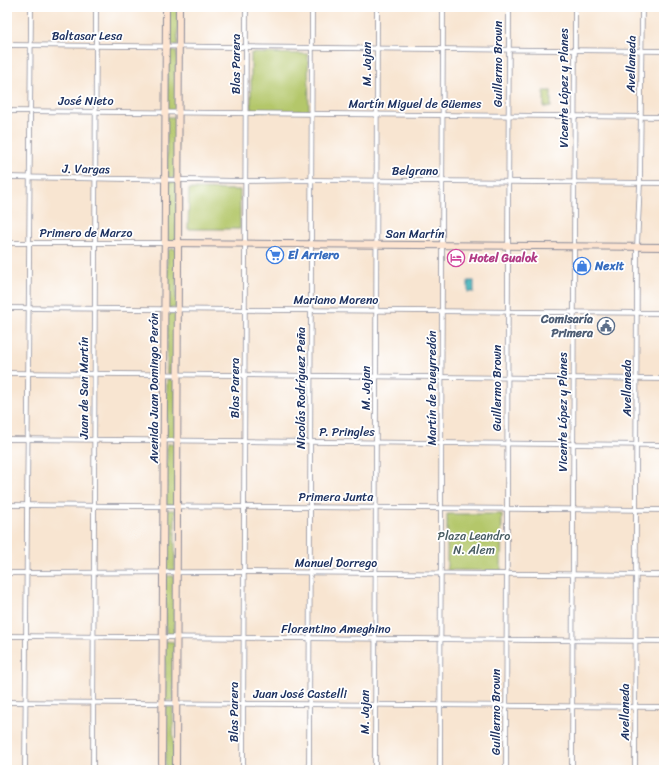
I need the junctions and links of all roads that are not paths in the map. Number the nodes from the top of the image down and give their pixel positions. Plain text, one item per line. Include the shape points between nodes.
1 (31, 7) edge
2 (96, 7) edge
3 (166, 7) edge
4 (180, 7) edge
5 (246, 7) edge
6 (312, 7) edge
7 (377, 7) edge
8 (443, 7) edge
9 (509, 7) edge
10 (575, 7) edge
11 (642, 7) edge
12 (7, 45) edge
13 (32, 46) junction
14 (96, 46) junction
15 (166, 46) junction
16 (179, 47) junction
17 (246, 47) junction
18 (312, 48) junction
19 (377, 48) junction
20 (443, 49) junction
21 (508, 49) junction
22 (575, 51) junction
23 (641, 51) junction
24 (664, 51) edge
25 (7, 111) edge
26 (31, 111) junction
27 (95, 112) junction
28 (166, 112) junction
29 (179, 112) junction
30 (246, 113) junction
31 (311, 113) junction
32 (377, 114) junction
33 (443, 114) junction
34 (508, 115) junction
35 (574, 116) junction
36 (640, 117) junction
37 (664, 117) edge
38 (31, 177) junction
39 (7, 178) edge
40 (95, 179) junction
41 (166, 180) junction
42 (179, 180) junction
43 (311, 180) junction
44 (246, 181) junction
45 (377, 181) junction
46 (442, 181) junction
47 (508, 181) junction
48 (574, 182) junction
49 (640, 183) junction
50 (664, 183) edge
51 (7, 243) edge
52 (29, 243) junction
53 (165, 243) junction
54 (178, 243) junction
55 (95, 244) junction
56 (245, 244) junction
57 (311, 244) junction
58 (377, 245) junction
59 (442, 245) junction
60 (508, 246) junction
61 (574, 247) junction
62 (637, 247) junction
63 (664, 247) edge
64 (7, 308) edge
65 (28, 308) junction
66 (94, 308) junction
67 (165, 309) junction
68 (178, 309) junction
69 (245, 310) junction
70 (311, 310) junction
71 (376, 311) junction
72 (442, 311) junction
73 (507, 312) junction
74 (574, 313) junction
75 (637, 313) junction
76 (664, 313) edge
77 (7, 373) edge
78 (29, 374) junction
79 (94, 374) junction
80 (245, 375) junction
81 (164, 376) junction
82 (178, 376) junction
83 (310, 376) junction
84 (376, 376) junction
85 (442, 377) junction
86 (507, 377) junction
87 (574, 378) junction
88 (637, 378) junction
89 (664, 379) edge
90 (7, 439) edge
91 (28, 440) junction
92 (94, 440) junction
93 (164, 441) junction
94 (178, 441) junction
95 (245, 441) junction
96 (311, 442) junction
97 (376, 442) junction
98 (441, 443) junction
99 (507, 443) junction
100 (573, 444) junction
101 (636, 444) junction
102 (664, 445) edge
103 (7, 505) edge
104 (28, 505) junction
105 (93, 505) junction
106 (164, 506) junction
107 (177, 506) junction
108 (244, 506) junction
109 (310, 508) junction
110 (376, 508) junction
111 (441, 508) junction
112 (507, 509) junction
113 (574, 510) junction
114 (636, 510) junction
115 (664, 510) edge
116 (244, 572) junction
117 (7, 573) edge
118 (26, 573) junction
119 (93, 573) junction
120 (164, 573) junction
121 (178, 573) junction
122 (310, 573) junction
123 (376, 573) junction
124 (441, 573) junction
125 (506, 575) junction
126 (573, 575) junction
127 (636, 575) junction
128 (664, 575) edge
129 (7, 636) edge
130 (26, 636) junction
131 (93, 637) junction
132 (163, 637) junction
133 (177, 637) junction
134 (244, 638) junction
135 (309, 638) junction
136 (375, 639) junction
137 (440, 640) junction
138 (506, 641) junction
139 (573, 641) junction
140 (635, 641) junction
141 (664, 641) edge
142 (7, 702) edge
143 (25, 702) junction
144 (92, 703) junction
145 (163, 703) junction
146 (176, 703) junction
147 (244, 704) junction
148 (309, 704) junction
149 (375, 705) junction
150 (440, 706) junction
151 (506, 706) junction
152 (572, 707) junction
153 (635, 707) junction
154 (664, 707) edge
155 (25, 770) edge
156 (92, 770) edge
157 (162, 770) edge
158 (176, 770) edge
159 (243, 770) edge
160 (308, 770) edge
161 (375, 770) edge
162 (440, 770) edge
163 (506, 770) edge
164 (572, 770) edge
165 (635, 770) edge

1 - 13 street
2 - 14 street, Juan de San Martín
3 - 15 main road, Avenida Juan Domingo Perón
4 - 16 main road, Avenida Juan Domingo Perón
5 - 17 street, Blas Parera
6 - 18 street, Nicolás Rodríguez Peña
7 - 19 street, M. Jajan
8 - 20 street, Martín de Pueyrredón
9 - 21 street, Guillermo Brown
10 - 22 street, Vicente López y Planes
11 - 23 street, Avellaneda
12 - 13 street, Baltasar Lesa
13 - 14 street, Baltasar Lesa
13 - 26 street
14 - 15 street, Baltasar Lesa
14 - 27 street, Juan de San Martín
15 - 16 street, Baltasar Lesa
15 - 28 main road, Avenida Juan Domingo Perón
16 - 17 street, Baltasar Lesa
16 - 29 main road, Avenida Juan Domingo Perón
17 - 18 street, Baltasar Lesa
17 - 30 street, Blas Parera
18 - 19 street, Baltasar Lesa
18 - 31 street, Nicolás Rodríguez Peña
19 - 20 street, Baltasar Lesa
19 - 32 street, M. Jajan
20 - 21 street, Baltasar Lesa
20 - 33 street, Martín de Pueyrredón
21 - 22 street, Baltasar Lesa
21 - 34 street, Guillermo Brown
22 - 23 street, Baltasar Lesa
22 - 35 street, Vicente López y Planes
23 - 24 street, Baltasar Lesa
23 - 36 street, Avellaneda
25 - 26 street, José Nieto
26 - 27 street, José Nieto
26 - 38 street
27 - 28 street, José Nieto
27 - 40 street, Juan de San Martín
28 - 29 street, Martín Miguel de Güemes
28 - 41 main road, Avenida Juan Domingo Perón
29 - 30 street, Martín Miguel de Güemes
29 - 42 main road, Avenida Juan Domingo Perón
30 - 31 street, Martín Miguel de Güemes
30 - 44 street, Blas Parera
31 - 32 street, Martín Miguel de Güemes
31 - 43 street, Nicolás Rodríguez Peña
32 - 33 street, Martín Miguel de Güemes
32 - 45 street, M. Jajan
33 - 34 street, Martín Miguel de Güemes
33 - 46 street, Martín de Pueyrredón
34 - 35 street, Martín Miguel de Güemes
34 - 47 street, Guillermo Brown
35 - 36 street, Martín Miguel de Güemes
35 - 48 street, Vicente López y Planes
36 - 37 street, Martín Miguel de Güemes
36 - 49 street, Avellaneda
38 - 39 street, J. Vargas
38 - 40 street, J. Vargas
38 - 52 street
40 - 41 street, J. Vargas
40 - 55 street, Juan de San Martín
41 - 42 street, Belgrano
41 - 53 main road, Avenida Juan Domingo Perón
42 - 44 street, Belgrano
42 - 54 main road, Avenida Juan Domingo Perón
43 - 44 street, Belgrano
43 - 45 street, Belgrano
43 - 57 street, Nicolás Rodríguez Peña
44 - 56 street, Blas Parera
45 - 46 street, Belgrano
45 - 58 street, M. Jajan
46 - 47 street, Belgrano
46 - 59 street, Martín de Pueyrredón
47 - 48 street, Belgrano
47 - 60 street, Guillermo Brown
48 - 49 street, Belgrano
48 - 61 street, Vicente López y Planes
49 - 50 street, Belgrano
49 - 62 street, Avellaneda
51 - 52 street, Primero de Marzo
52 - 55 street, Primero de Marzo
52 - 65 street
53 - 54 main road, San Martín
53 - 55 street, Primero de Marzo
53 - 67 main road, Avenida Juan Domingo Perón
54 - 56 main road, San Martín
54 - 68 main road, Avenida Juan Domingo Perón
55 - 66 street, Juan de San Martín
56 - 57 main road, San Martín
56 - 69 street, Blas Parera
57 - 58 main road, San Martín
57 - 70 street, Nicolás Rodríguez Peña
58 - 59 main road, San Martín
58 - 71 street, M. Jajan
59 - 60 main road, San Martín
59 - 72 street, Martín de Pueyrredón
60 - 61 main road, San Martín
60 - 73 street, Guillermo Brown
61 - 62 main road, San Martín
61 - 74 street, Vicente López y Planes
62 - 63 main road, San Martín
62 - 75 street, Avellaneda
64 - 65 street, Mariano Moreno
65 - 66 street, Mariano Moreno
65 - 78 street
66 - 67 street, Mariano Moreno
66 - 79 street, Juan de San Martín
67 - 68 street, Mariano Moreno
67 - 81 main road, Avenida Juan Domingo Perón
68 - 69 street, Mariano Moreno
68 - 82 main road, Avenida Juan Domingo Perón
69 - 70 street, Mariano Moreno
69 - 80 street, Blas Parera
70 - 71 street, Mariano Moreno
70 - 83 street, Nicolás Rodríguez Peña
71 - 72 street, Mariano Moreno
71 - 84 street, M. Jajan
72 - 73 street, Mariano Moreno
72 - 85 street, Martín de Pueyrredón
73 - 74 street, Mariano Moreno
73 - 86 street, Guillermo Brown
74 - 75 street, Mariano Moreno
74 - 87 street, Vicente López y Planes
75 - 76 street, Mariano Moreno
75 - 88 street, Avellaneda
77 - 78 street
78 - 79 street
78 - 91 street
79 - 81 street
79 - 92 street, Juan de San Martín
80 - 82 street
80 - 83 street
80 - 95 street, Blas Parera
81 - 82 street
81 - 93 main road, Avenida Juan Domingo Perón
82 - 94 main road, Avenida Juan Domingo Perón
83 - 84 street
83 - 96 street, Nicolás Rodríguez Peña
84 - 85 street
84 - 97 street, M. Jajan
85 - 86 street
85 - 98 street, Martín de Pueyrredón
86 - 87 street
86 - 99 street, Guillermo Brown
87 - 88 street
87 - 100 street, Vicente López y Planes
88 - 89 street
88 - 101 street, Avellaneda
90 - 91 street, P. Pringles
91 - 92 street, P. Pringles
91 - 104 street
92 - 93 street, P. Pringles
92 - 105 street, Juan de San Martín
93 - 94 street, P. Pringles
93 - 106 main road, Avenida Juan Domingo Perón
94 - 95 street, P. Pringles
94 - 107 main road, Avenida Juan Domingo Perón
95 - 96 street, P. Pringles
95 - 108 street, Blas Parera
96 - 97 street, P. Pringles
96 - 109 street, Nicolás Rodríguez Peña
97 - 98 street, P. Pringles
97 - 110 street, M. Jajan
98 - 99 street, P. Pringles
98 - 111 street, Martín de Pueyrredón
99 - 100 street, P. Pringles
99 - 112 street, Guillermo Brown
100 - 101 street, P. Pringles
100 - 113 street, Vicente López y Planes
101 - 102 street, P. Pringles
101 - 114 street, Avellaneda
103 - 104 street, Primera Junta
104 - 105 street, Primera Junta
104 - 118 street
105 - 106 street, Primera Junta
105 - 119 street, Juan de San Martín
106 - 107 street, Primera Junta
106 - 120 main road, Avenida Juan Domingo Perón
107 - 108 street, Primera Junta
107 - 121 main road, Avenida Juan Domingo Perón
108 - 109 street, Primera Junta
108 - 116 street, Blas Parera
109 - 110 street, Primera Junta
109 - 122 street, Nicolás Rodríguez Peña
110 - 111 street, Primera Junta
110 - 123 street, M. Jajan
111 - 112 street, Primera Junta
111 - 124 street, Martín de Pueyrredón
112 - 113 street, Primera Junta
112 - 125 street, Guillermo Brown
113 - 114 street, Primera Junta
113 - 126 street, Vicente López y Planes
114 - 115 street, Primera Junta
114 - 127 street, Avellaneda
116 - 121 street, Manuel Dorrego
116 - 122 street, Manuel Dorrego
116 - 134 street, Blas Parera
117 - 118 street, Manuel Dorrego
118 - 119 street, Manuel Dorrego
118 - 130 street
119 - 120 street, Manuel Dorrego
119 - 131 street, Juan de San Martín
120 - 121 street, Manuel Dorrego
120 - 132 main road, Avenida Juan Domingo Perón
121 - 133 main road, Avenida Juan Domingo Perón
122 - 123 street, Manuel Dorrego
122 - 135 street, Nicolás Rodríguez Peña
123 - 124 street, Manuel Dorrego
123 - 136 street, M. Jajan
124 - 125 street, Manuel Dorrego
124 - 137 street, Martín de Pueyrredón
125 - 126 street, Manuel Dorrego
125 - 138 street, Guillermo Brown
126 - 127 street, Manuel Dorrego
126 - 139 street, Vicente López y Planes
127 - 128 street, Manuel Dorrego
127 - 140 street, Avellaneda
129 - 130 street, Florentino Ameghino
130 - 131 street, Florentino Ameghino
130 - 143 street
131 - 132 street, Florentino Ameghino
131 - 144 street, Juan de San Martín
132 - 133 street, Florentino Ameghino
132 - 145 main road, Avenida Juan Domingo Perón
133 - 134 street, Florentino Ameghino
133 - 146 main road, Avenida Juan Domingo Perón
134 - 135 street, Florentino Ameghino
134 - 147 street, Blas Parera
135 - 136 street, Florentino Ameghino
135 - 148 street, Nicolás Rodríguez Peña
136 - 137 street, Florentino Ameghino
136 - 149 street, M. Jajan
137 - 138 street, Florentino Ameghino
137 - 150 street, Martín de Pueyrredón
138 - 139 street, Florentino Ameghino
138 - 151 street, Guillermo Brown
139 - 140 street, Florentino Ameghino
139 - 152 street, Vicente López y Planes
140 - 141 street, Florentino Ameghino
140 - 153 street, Avellaneda
142 - 143 street, Juan José Castelli
143 - 144 street, Juan José Castelli
143 - 155 street
144 - 145 street, Juan José Castelli
144 - 156 street, Juan de San Martín
145 - 146 street, Juan José Castelli
145 - 157 main road, Avenida Juan Domingo Perón
146 - 147 street, Juan José Castelli
146 - 158 main road, Avenida Juan Domingo Perón
147 - 148 street, Juan José Castelli
147 - 159 street, Blas Parera
148 - 149 street, Juan José Castelli
148 - 160 street, Nicolás Rodríguez Peña
149 - 150 street, Juan José Castelli
149 - 161 street, M. Jajan
150 - 151 street, Juan José Castelli
150 - 162 street, Martín de Pueyrredón
151 - 152 street, Juan José Castelli
151 - 163 street, Guillermo Brown
152 - 153 street, Juan José Castelli
152 - 164 street, Vicente López y Planes
153 - 154 street, Juan José Castelli
153 - 165 street, Avellaneda

